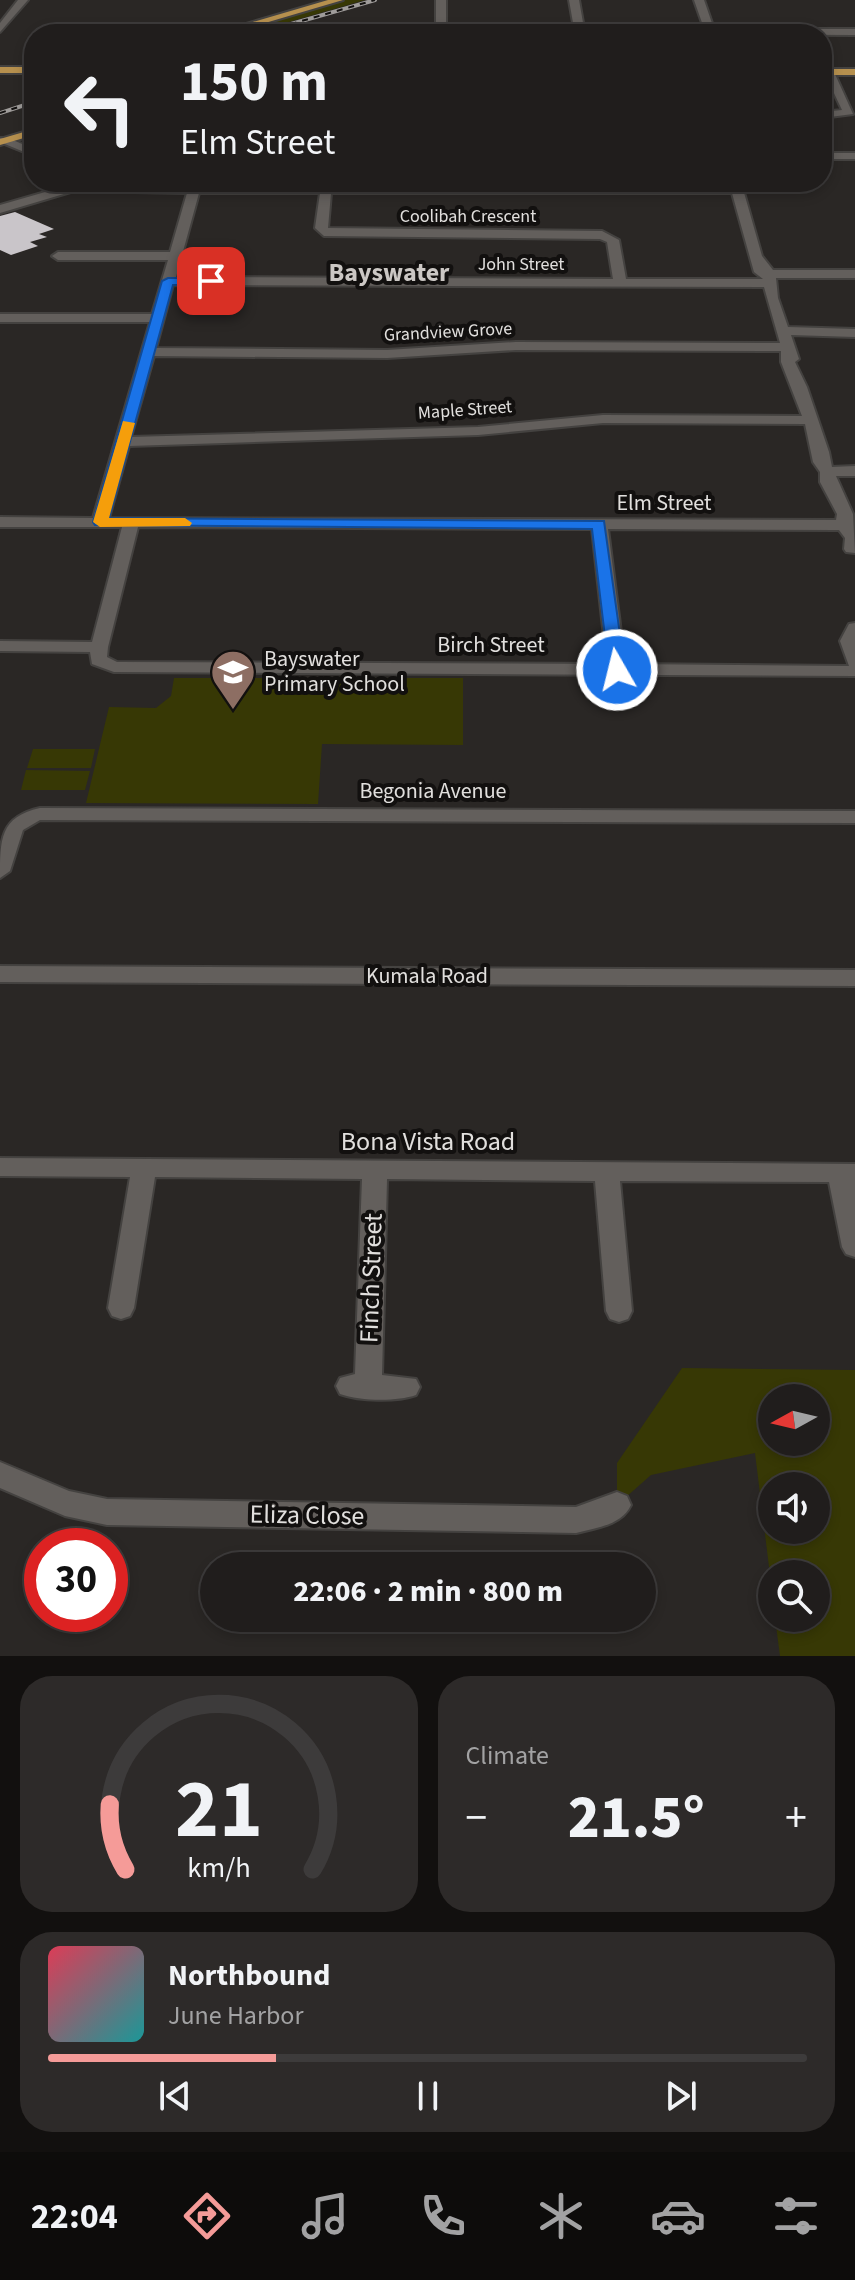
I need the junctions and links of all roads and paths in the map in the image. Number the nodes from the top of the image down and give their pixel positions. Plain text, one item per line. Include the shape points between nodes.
1 (23, 0) edge
2 (338, 0) edge
3 (441, 0) edge
4 (574, 0) edge
5 (699, 0) edge
6 (253, 24) edge
7 (441, 24) edge
8 (578, 24) edge
9 (708, 24) edge
10 (0, 29) edge
11 (832, 32) edge
12 (855, 32) edge
13 (0, 70) edge
14 (24, 70) edge
15 (832, 72) edge
16 (855, 72) edge
17 (832, 82) edge
18 (832, 114) edge
19 (24, 135) edge
20 (2, 141) edge
21 (24, 149) edge
22 (832, 156) edge
23 (855, 156) edge
24 (51, 192) edge
25 (193, 192) edge
26 (326, 192) edge
27 (735, 192) edge
28 (0, 209) edge
29 (58, 256) dead end
30 (175, 256) junction
31 (855, 274) edge
32 (168, 281) junction
33 (765, 281) junction
34 (620, 283) junction
35 (0, 318) edge
36 (158, 318) junction
37 (855, 333) edge
38 (785, 341) junction
39 (148, 352) junction
40 (810, 420) junction
41 (123, 442) junction
42 (833, 472) junction
43 (855, 472) edge
44 (0, 522) edge
45 (100, 522) junction
46 (131, 523) junction
47 (599, 524) junction
48 (840, 525) junction
49 (854, 553) edge
50 (855, 628) edge
51 (0, 646) edge
52 (99, 647) junction
53 (855, 662) edge
54 (617, 670) junction
55 (855, 671) edge
56 (855, 817) edge
57 (0, 871) edge
58 (0, 974) edge
59 (855, 978) edge
60 (0, 1167) edge
61 (144, 1169) junction
62 (375, 1170) junction
63 (607, 1172) junction
64 (847, 1173) edge
65 (855, 1247) edge
66 (121, 1308) dead end
67 (619, 1311) dead end
68 (406, 1387) dead end
69 (0, 1475) edge
70 (617, 1505) dead end

1 - 10 street
2 - 6 main road
3 - 7 street
4 - 8 street
5 - 9 street
11 - 12 street
13 - 14 main road
15 - 16 main road
17 - 18 street via 849,112
19 - 20 main road
20 - 21 street
22 - 23 street
24 - 28 street
25 - 30 street
26 - 34 street, Coolibah Crescent via 324,232 602,235 613,240
27 - 33 street
29 - 30 street
30 - 32 street
31 - 33 street, John Street via 801,274
32 - 34 street, John Street
32 - 36 street
33 - 34 street, John Street
33 - 38 street
35 - 36 street
36 - 39 street
37 - 38 street, Grandview Grove
38 - 39 street, Grandview Grove via 387,354
38 - 40 street
39 - 41 street
40 - 41 street, Maple Street via 603,419 375,436
40 - 42 street via 821,462
41 - 45 street
42 - 43 street
42 - 48 street via 828,482
44 - 45 street, Elm Street
45 - 46 street, Elm Street
46 - 47 street, Elm Street
46 - 52 street
47 - 48 street, Elm Street
47 - 54 street
48 - 49 street
50 - 53 street via 849,641
51 - 52 street
52 - 54 street, Birch Street via 100,662 114,667
54 - 55 street, Birch Street
56 - 57 street, Begonia Avenue via 40,814 25,816 14,825
58 - 59 street, Kumala Road
60 - 61 street, Bona Vista Road
61 - 62 street, Bona Vista Road
61 - 66 street
62 - 63 street, Bona Vista Road
62 - 68 street, Finch Street via 359,1386
63 - 64 street, Bona Vista Road
63 - 67 street
64 - 65 street
69 - 70 street, Eliza Close via 65,1503 107,1512 576,1520

